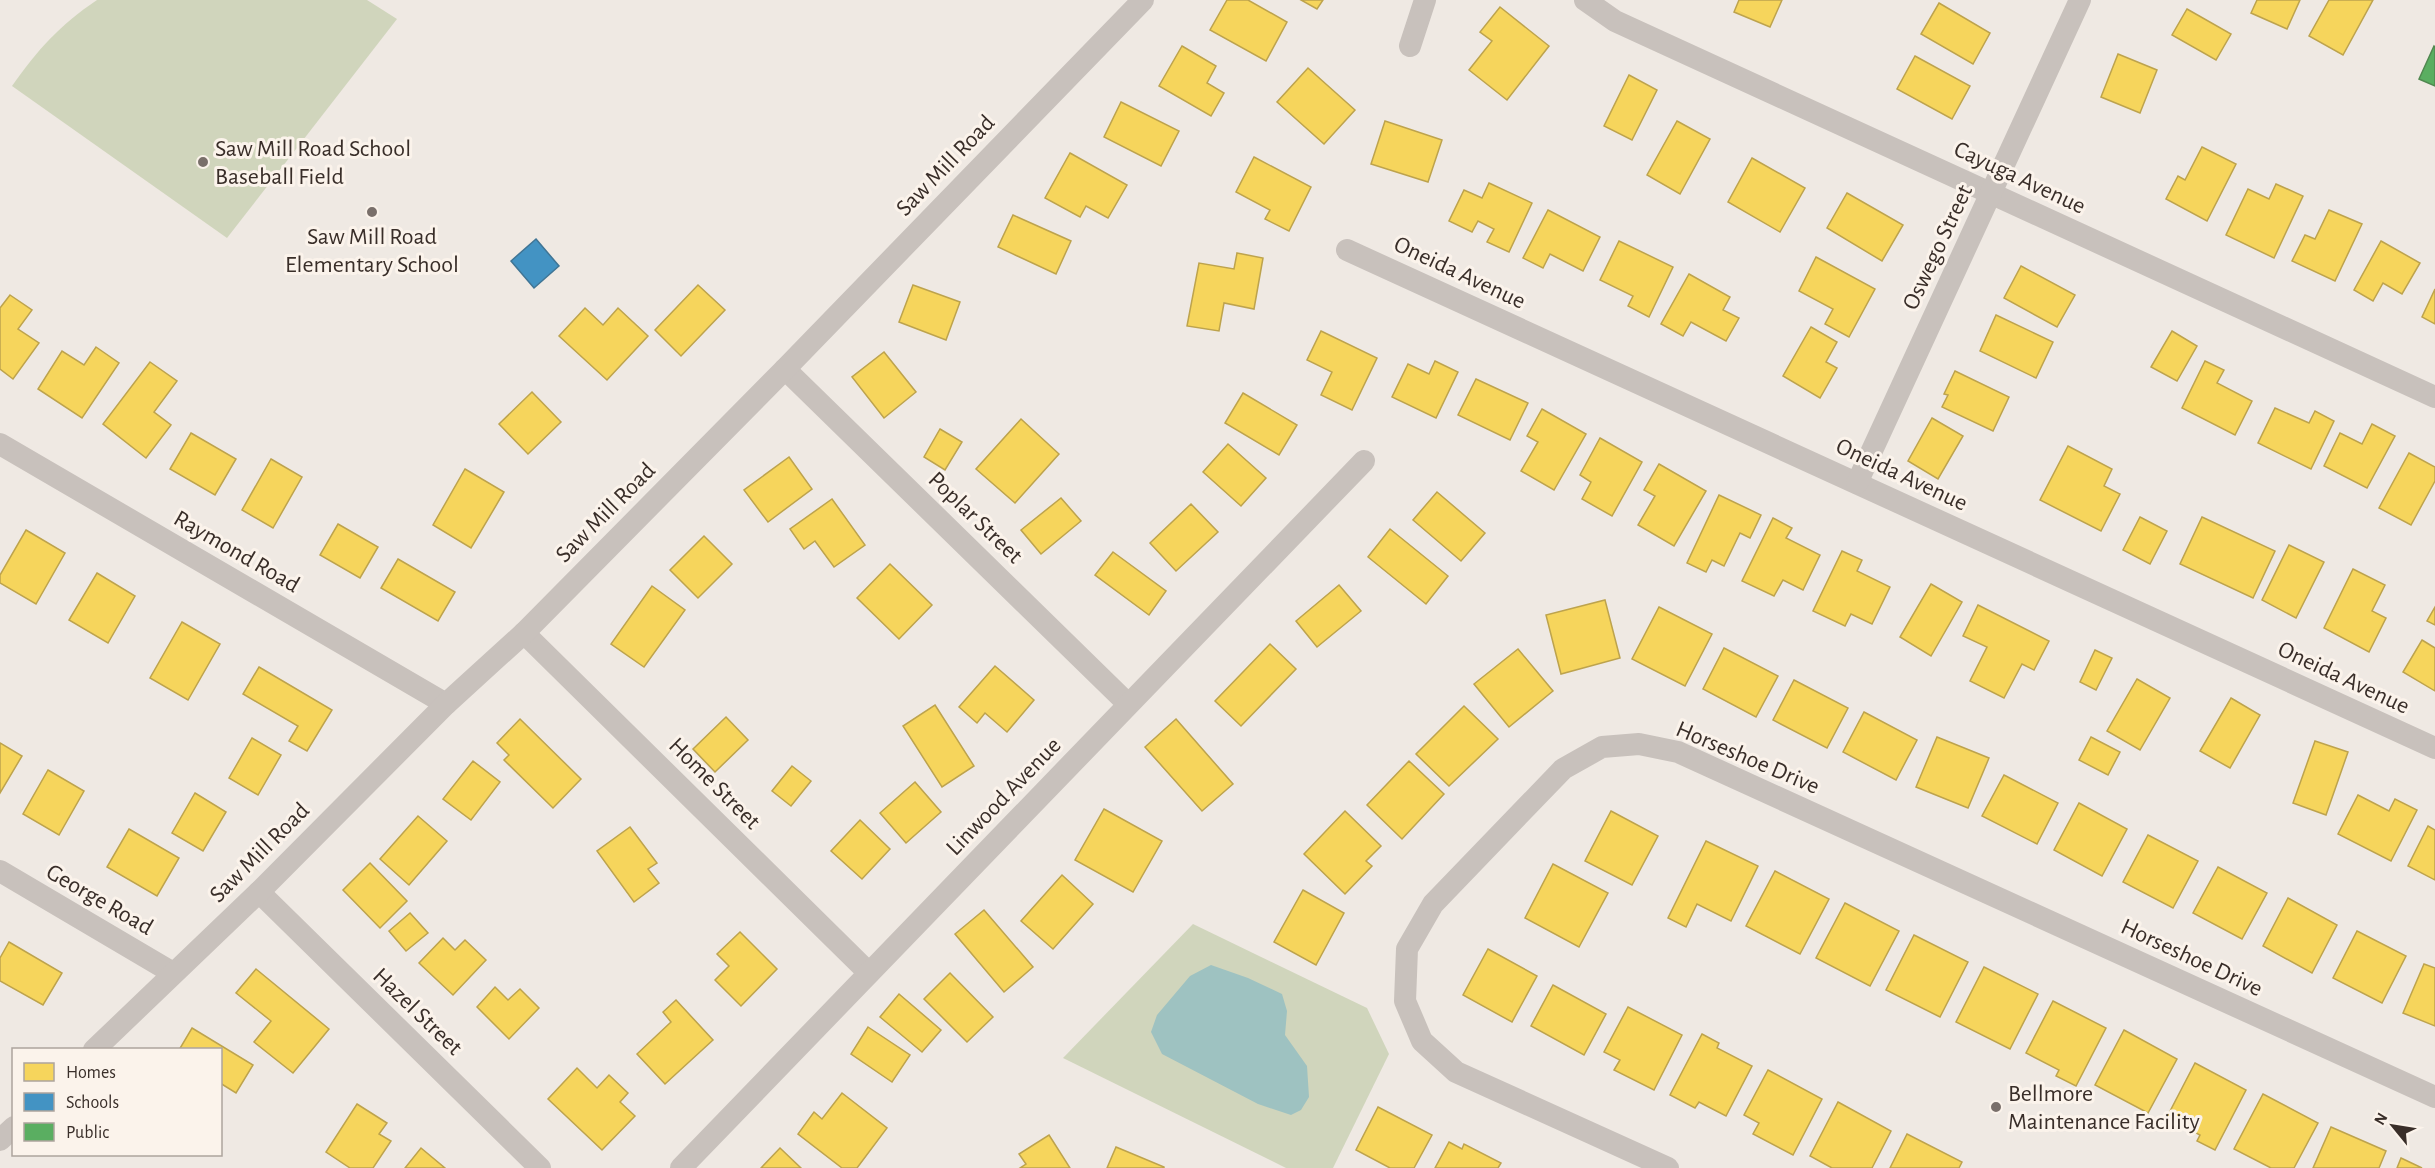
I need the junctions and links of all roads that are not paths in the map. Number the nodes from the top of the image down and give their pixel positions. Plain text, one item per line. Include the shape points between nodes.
1 (1143, 0) edge
2 (1425, 0) edge
3 (1585, 0) edge
4 (2080, 0) edge
5 (1410, 46) dead end
6 (1991, 194) junction
7 (1347, 250) dead end
8 (785, 369) junction
9 (2435, 397) edge
10 (0, 444) edge
11 (1364, 460) dead end
12 (1857, 483) junction
13 (524, 633) junction
14 (446, 704) junction
15 (1128, 704) junction
16 (2435, 748) edge
17 (0, 872) edge
18 (259, 892) junction
19 (173, 973) junction
20 (869, 973) junction
21 (96, 1048) edge
22 (2435, 1097) edge
23 (12, 1129) edge
24 (0, 1140) edge
25 (540, 1168) edge
26 (681, 1168) edge
27 (1668, 1168) edge

1 - 8 street, Saw Mill Road
2 - 5 street
3 - 6 street, Cayuga Avenue via 1615,21
4 - 6 street, Oswego Street
6 - 9 street, Cayuga Avenue
6 - 12 street, Oswego Street
7 - 12 street, Oneida Avenue
8 - 13 street, Saw Mill Road
8 - 15 street, Poplar Street
10 - 14 street, Raymond Road
11 - 15 street, Linwood Avenue
12 - 16 street, Oneida Avenue
13 - 14 street, Saw Mill Road
13 - 20 street, Home Street
14 - 18 street, Saw Mill Road
15 - 20 street, Linwood Avenue
17 - 19 street, George Road
18 - 19 street, Saw Mill Road
18 - 25 street, Hazel Street
19 - 21 street, Saw Mill Road
20 - 26 street, Linwood Avenue
22 - 27 street, Horseshoe Drive via 1678,752 1639,744 1602,747 1563,769 1432,904 1407,949 1406,1001 1422,1041 1456,1072
23 - 24 street

